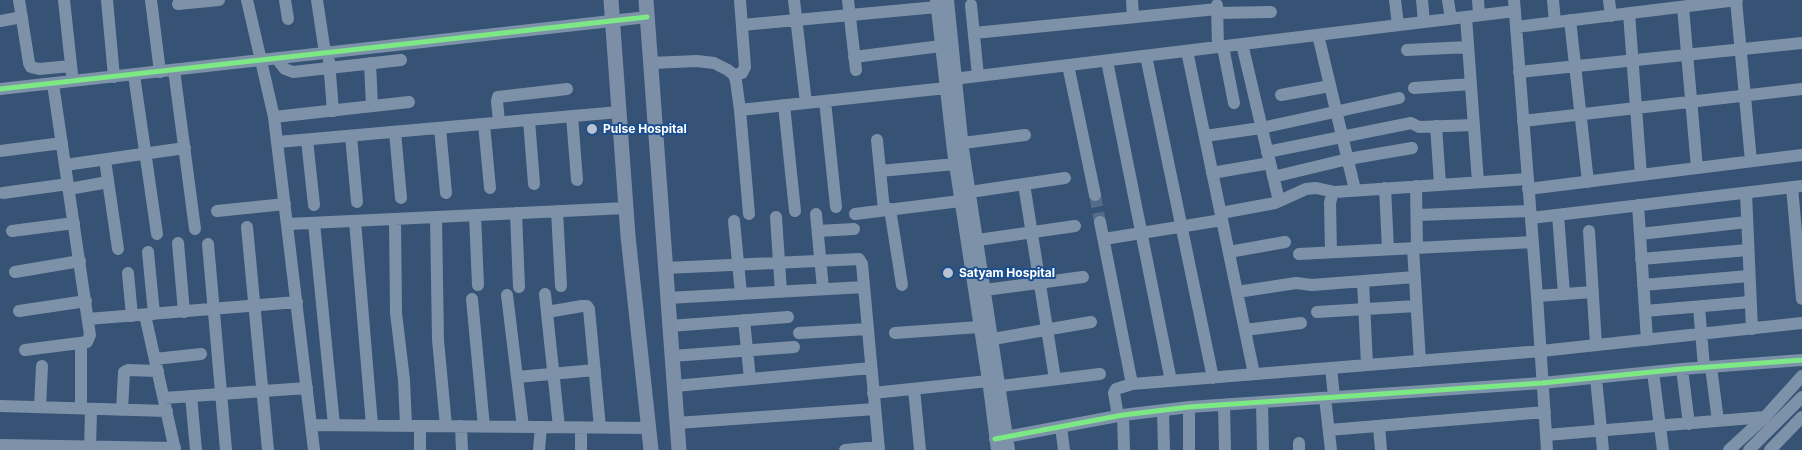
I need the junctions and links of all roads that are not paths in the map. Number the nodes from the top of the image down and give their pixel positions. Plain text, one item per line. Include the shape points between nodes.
1 (19, 0) edge
2 (64, 0) edge
3 (107, 0) edge
4 (151, 0) edge
5 (219, 0) edge
6 (247, 0) edge
7 (285, 0) edge
8 (317, 0) edge
9 (610, 0) edge
10 (646, 0) edge
11 (740, 0) edge
12 (794, 0) edge
13 (848, 0) edge
14 (948, 0) edge
15 (1132, 0) edge
16 (1395, 0) edge
17 (1422, 0) edge
18 (1448, 0) edge
19 (1478, 0) edge
20 (1553, 0) edge
21 (1609, 0) edge
22 (1730, 0) edge
23 (195, 1) edge
24 (936, 3) edge
25 (178, 4) dead end
26 (1667, 4) edge
27 (971, 5) dead end
28 (1514, 6) edge
29 (1217, 7) edge
30 (1683, 7) junction
31 (1270, 12) dead end
32 (1629, 13) junction
33 (849, 15) junction
34 (1479, 16) junction
35 (1612, 16) junction
36 (22, 17) junction
37 (647, 17) junction
38 (1132, 17) junction
39 (1466, 17) junction
40 (288, 19) dead end
41 (1451, 19) junction
42 (0, 20) edge
43 (797, 20) junction
44 (1570, 20) junction
45 (612, 21) junction
46 (1424, 22) junction
47 (1555, 22) junction
48 (742, 25) junction
49 (1398, 25) junction
50 (1516, 27) junction
51 (974, 33) junction
52 (1318, 35) junction
53 (1802, 42) edge
54 (1242, 44) junction
55 (941, 46) junction
56 (1220, 47) junction
57 (1468, 47) junction
58 (1739, 49) junction
59 (1407, 50) dead end
60 (1188, 51) junction
61 (327, 53) junction
62 (1687, 54) junction
63 (1146, 56) junction
64 (854, 57) junction
65 (277, 58) junction
66 (1632, 59) junction
67 (262, 60) junction
68 (401, 60) dead end
69 (1107, 60) junction
70 (370, 63) junction
71 (651, 63) junction
72 (1068, 65) junction
73 (1575, 65) junction
74 (71, 66) junction
75 (330, 68) junction
76 (174, 70) junction
77 (856, 70) dead end
78 (160, 72) junction
79 (1519, 72) junction
80 (134, 74) junction
81 (734, 75) junction
82 (978, 76) junction
83 (114, 77) junction
84 (73, 81) junction
85 (949, 82) junction
86 (53, 84) junction
87 (1471, 84) junction
88 (1330, 86) junction
89 (1414, 88) dead end
90 (0, 89) edge
91 (567, 89) dead end
92 (1802, 89) edge
93 (1281, 95) dead end
94 (1744, 96) junction
95 (1399, 98) dead end
96 (825, 100) junction
97 (409, 102) dead end
98 (1691, 102) junction
99 (806, 103) junction
100 (1234, 103) dead end
101 (784, 105) junction
102 (372, 106) junction
103 (1636, 108) junction
104 (740, 110) junction
105 (334, 111) junction
106 (619, 112) junction
107 (1336, 113) junction
108 (1581, 114) junction
109 (572, 116) junction
110 (274, 117) junction
111 (529, 120) junction
112 (1523, 121) junction
113 (499, 122) junction
114 (484, 124) junction
115 (1474, 124) junction
116 (1436, 126) junction
117 (440, 128) junction
118 (1261, 128) junction
119 (395, 132) junction
120 (1025, 134) dead end
121 (351, 136) junction
122 (1204, 136) junction
123 (1342, 136) junction
124 (307, 140) junction
125 (877, 140) dead end
126 (278, 142) junction
127 (62, 143) junction
128 (963, 143) junction
129 (185, 148) junction
130 (1412, 148) dead end
131 (0, 152) edge
132 (144, 154) junction
133 (1802, 155) edge
134 (1269, 158) junction
135 (105, 160) junction
136 (1348, 160) junction
137 (1751, 162) junction
138 (955, 164) junction
139 (65, 166) junction
140 (1697, 168) junction
141 (880, 171) junction
142 (1212, 173) junction
143 (1641, 175) junction
144 (1065, 178) dead end
145 (1273, 178) junction
146 (577, 180) dead end
147 (108, 182) junction
148 (1478, 182) junction
149 (1588, 182) junction
150 (534, 184) dead end
151 (1024, 184) junction
152 (1440, 184) junction
153 (1528, 184) junction
154 (68, 186) junction
155 (1416, 186) junction
156 (1797, 187) edge
157 (490, 188) dead end
158 (1385, 188) junction
159 (1355, 190) junction
160 (1335, 192) junction
161 (3, 193) dead end
162 (446, 193) dead end
163 (1746, 193) junction
164 (1095, 195) tunnel mouth
165 (963, 196) junction
166 (401, 198) dead end
167 (1279, 201) junction
168 (357, 202) dead end
169 (285, 204) junction
170 (314, 205) dead end
171 (1638, 205) junction
172 (836, 207) dead end
173 (626, 208) junction
174 (887, 210) junction
175 (217, 211) dead end
176 (557, 211) junction
177 (795, 211) dead end
178 (516, 213) junction
179 (749, 214) dead end
180 (816, 214) dead end
181 (855, 214) dead end
182 (1531, 214) junction
183 (1558, 214) junction
184 (475, 215) junction
185 (1417, 215) junction
186 (436, 217) junction
187 (776, 217) dead end
188 (1221, 217) junction
189 (395, 219) junction
190 (734, 220) dead end
191 (355, 221) junction
192 (74, 222) junction
193 (1100, 222) tunnel mouth
194 (1747, 222) junction
195 (314, 223) junction
196 (288, 224) junction
197 (1075, 226) dead end
198 (1181, 227) junction
199 (247, 228) dead end
200 (195, 229) dead end
201 (854, 229) dead end
202 (818, 231) junction
203 (1589, 231) dead end
204 (12, 232) dead end
205 (1032, 233) junction
206 (1142, 233) junction
207 (157, 234) dead end
208 (1640, 234) junction
209 (1104, 239) junction
210 (972, 241) junction
211 (1285, 242) dead end
212 (1533, 242) junction
213 (178, 244) dead end
214 (208, 244) dead end
215 (1415, 248) junction
216 (118, 249) dead end
217 (1388, 249) junction
218 (1748, 250) junction
219 (148, 252) dead end
220 (1229, 252) junction
221 (1330, 252) junction
222 (1299, 254) dead end
223 (1642, 259) junction
224 (821, 260) junction
225 (80, 261) junction
226 (779, 262) junction
227 (738, 264) junction
228 (666, 268) junction
229 (15, 272) dead end
230 (128, 273) dead end
231 (1750, 276) junction
232 (1083, 277) dead end
233 (1415, 277) junction
234 (1363, 281) junction
235 (1040, 282) junction
236 (478, 284) dead end
237 (902, 285) dead end
238 (1643, 285) junction
239 (520, 286) dead end
240 (561, 286) dead end
241 (864, 287) junction
242 (823, 289) junction
243 (985, 290) junction
244 (781, 292) junction
245 (1237, 292) junction
246 (1592, 292) junction
247 (545, 294) dead end
248 (741, 294) junction
249 (1564, 294) junction
250 (507, 295) dead end
251 (1537, 296) junction
252 (472, 298) dead end
253 (668, 298) junction
254 (1802, 299) edge
255 (86, 301) junction
256 (297, 302) junction
257 (1750, 302) junction
258 (255, 306) junction
259 (1416, 306) junction
260 (1698, 307) junction
261 (212, 309) junction
262 (1364, 309) junction
263 (19, 311) dead end
264 (1645, 311) junction
265 (184, 312) junction
266 (547, 312) junction
267 (1318, 312) dead end
268 (143, 315) junction
269 (788, 316) dead end
270 (88, 319) junction
271 (744, 320) junction
272 (1091, 322) dead end
273 (1301, 323) dead end
274 (1802, 324) edge
275 (670, 326) junction
276 (980, 327) junction
277 (868, 329) junction
278 (1752, 329) junction
279 (1048, 330) junction
280 (1245, 330) junction
281 (799, 333) dead end
282 (895, 334) dead end
283 (1701, 334) junction
284 (993, 339) junction
285 (1647, 340) junction
286 (81, 343) junction
287 (1596, 345) junction
288 (794, 347) dead end
289 (26, 350) dead end
290 (747, 350) junction
291 (1541, 351) junction
292 (201, 354) dead end
293 (672, 356) junction
294 (1802, 360) edge
295 (1420, 361) junction
296 (156, 365) junction
297 (1367, 365) junction
298 (42, 366) dead end
299 (1708, 367) junction
300 (871, 368) junction
301 (1331, 368) junction
302 (1682, 369) junction
303 (595, 370) junction
304 (1653, 372) junction
305 (553, 373) junction
306 (1100, 374) dead end
307 (1254, 374) junction
308 (1802, 376) edge
309 (517, 377) junction
310 (1213, 378) junction
311 (1596, 378) junction
312 (750, 379) junction
313 (1056, 379) junction
314 (1171, 381) junction
315 (1542, 383) junction
316 (1132, 384) junction
317 (992, 385) junction
318 (674, 386) junction
319 (307, 388) junction
320 (914, 389) junction
321 (262, 391) junction
322 (873, 393) junction
323 (221, 394) junction
324 (191, 396) junction
325 (1802, 397) edge
326 (164, 398) junction
327 (1329, 398) junction
328 (1262, 402) junction
329 (1224, 405) junction
330 (0, 406) edge
331 (40, 407) junction
332 (1188, 407) junction
333 (86, 409) junction
334 (875, 409) junction
335 (122, 410) junction
336 (1163, 410) junction
337 (167, 411) junction
338 (1545, 412) junction
339 (1121, 416) junction
340 (1802, 416) edge
341 (1765, 417) junction
342 (1718, 421) junction
343 (677, 423) junction
344 (1689, 424) junction
345 (312, 425) junction
346 (334, 425) junction
347 (372, 425) junction
348 (406, 425) junction
349 (420, 426) junction
350 (446, 426) junction
351 (461, 426) junction
352 (484, 426) junction
353 (1061, 426) junction
354 (1379, 426) junction
355 (1660, 426) junction
356 (523, 427) junction
357 (541, 427) junction
358 (559, 428) junction
359 (581, 428) junction
360 (600, 428) junction
361 (648, 428) junction
362 (1329, 430) junction
363 (1601, 431) junction
364 (1546, 436) junction
365 (1784, 436) junction
366 (1000, 442) edge
367 (0, 445) edge
368 (879, 448) edge
369 (90, 449) edge
370 (175, 449) edge
371 (196, 450) edge
372 (226, 450) edge
373 (268, 450) edge
374 (314, 450) edge
375 (420, 450) edge
376 (462, 450) edge
377 (540, 450) edge
378 (581, 450) edge
379 (651, 450) edge
380 (679, 450) edge
381 (845, 450) edge
382 (920, 450) edge
383 (1009, 450) edge
384 (1064, 450) edge
385 (1124, 450) edge
386 (1164, 450) edge
387 (1190, 450) edge
388 (1225, 450) edge
389 (1263, 450) edge
390 (1331, 450) edge
391 (1381, 450) edge
392 (1547, 450) edge
393 (1603, 450) edge
394 (1663, 450) edge
395 (1729, 450) edge
396 (1749, 450) edge
397 (1770, 450) edge
398 (1786, 450) edge

1 - 36 street
2 - 74 street
3 - 83 street
4 - 78 street
5 - 23 street
6 - 67 street
7 - 40 street
8 - 61 street
9 - 45 main road
10 - 37 main road
11 - 48 street
12 - 43 street
13 - 33 street
14 - 85 street
15 - 38 street
16 - 49 street
17 - 46 street
18 - 41 street
19 - 34 street
20 - 47 street
21 - 35 street
22 - 30 street
22 - 58 street
23 - 25 street
24 - 33 street
24 - 55 street
26 - 30 street
26 - 32 street
27 - 51 street
28 - 34 street
28 - 50 street
29 - 31 street
29 - 38 street
29 - 56 street
30 - 62 street
32 - 35 street
32 - 66 street
33 - 43 street
33 - 64 street
34 - 39 street
35 - 44 street
36 - 42 street
36 - 74 street via 31,67 40,70
37 - 45 street
37 - 71 main road
38 - 51 street
39 - 41 street
39 - 57 street
41 - 46 street
43 - 48 street
43 - 99 street
44 - 47 street
44 - 73 street
45 - 61 street
45 - 106 main road
46 - 49 street
47 - 50 street
48 - 81 street via 745,67
49 - 52 street
50 - 79 street
51 - 82 street
52 - 54 street
52 - 88 street
53 - 58 street
54 - 56 street
54 - 118 street
55 - 64 street
55 - 85 street
56 - 60 street
56 - 100 street
57 - 59 street
57 - 87 street
58 - 62 street
58 - 94 street
60 - 63 street
60 - 122 street
61 - 65 street
61 - 75 street
62 - 66 street
62 - 98 street
63 - 69 street
63 - 198 street
64 - 77 street
65 - 67 street
65 - 75 street via 285,69 293,72
66 - 73 street
66 - 103 street
67 - 76 street
67 - 110 street
68 - 70 street
69 - 72 street
69 - 206 street
70 - 75 street
70 - 102 street
71 - 81 street via 697,60 714,63
71 - 228 main road
72 - 82 street
72 - 164 street
73 - 79 street
73 - 108 street
74 - 84 street
75 - 105 street
76 - 78 street
76 - 129 street
78 - 80 street
79 - 112 street
80 - 83 street
80 - 132 street
81 - 104 street
82 - 85 street
83 - 84 street
84 - 86 street
85 - 96 street
85 - 128 street
85 - 138 street
86 - 90 street
86 - 127 street
87 - 89 street
87 - 115 street
88 - 93 street
88 - 107 street
91 - 113 street via 498,97
92 - 94 street
94 - 98 street
94 - 137 street
95 - 107 street
96 - 99 street
96 - 172 street
97 - 102 street
98 - 103 street
98 - 140 street
99 - 101 street
101 - 104 street
101 - 177 street
102 - 105 street
103 - 108 street
103 - 143 street
104 - 179 street
105 - 110 street
106 - 109 street
106 - 173 main road
107 - 118 street
107 - 123 street
108 - 112 street
108 - 149 street
109 - 111 street
109 - 146 street
110 - 126 street
111 - 113 street
111 - 150 street
112 - 153 street
113 - 114 street
114 - 117 street
114 - 157 street
115 - 116 street
115 - 148 street
116 - 123 street via 1419,127 1411,123
116 - 152 street
117 - 119 street
117 - 162 street
118 - 122 street
118 - 134 street
119 - 121 street
119 - 166 street
120 - 128 street
121 - 124 street
121 - 168 street
122 - 142 street
123 - 134 street
123 - 136 street
124 - 126 street
124 - 170 street
125 - 141 street
126 - 169 street
127 - 131 street
127 - 139 street
128 - 165 street
129 - 132 street
129 - 200 street
130 - 136 street
132 - 135 street
132 - 207 street
133 - 137 street
134 - 142 street
134 - 145 street
135 - 139 street
135 - 147 street
136 - 145 street
136 - 159 street
137 - 140 street
138 - 141 street
138 - 165 street
139 - 154 street
140 - 143 street
141 - 174 street
142 - 188 street
143 - 149 street
144 - 151 street
145 - 167 street
147 - 154 street
147 - 216 street
148 - 152 street
148 - 153 street
149 - 153 street
151 - 165 street
151 - 205 street
152 - 155 street
153 - 182 street
154 - 161 street
154 - 192 street
155 - 158 street
155 - 185 street
156 - 163 street
156 - 254 street
158 - 159 street
158 - 217 street
159 - 160 street
160 - 167 street via 1306,189
160 - 221 street via 1330,203
163 - 171 street
163 - 194 street
165 - 174 street
165 - 210 street
167 - 188 street
169 - 175 street
169 - 196 street
171 - 183 street
171 - 208 street
173 - 176 street
173 - 361 main road
174 - 181 street
174 - 237 street
176 - 178 street
176 - 240 street
178 - 184 street
178 - 239 street
180 - 202 street
182 - 183 street
182 - 185 street
182 - 212 street
183 - 249 street
184 - 186 street
184 - 236 street
185 - 215 street
186 - 189 street
186 - 350 street via 438,340
187 - 226 street
188 - 198 street
188 - 220 street
189 - 191 street
189 - 348 street via 396,313
190 - 227 street
191 - 195 street
191 - 347 street
192 - 204 street
192 - 225 street
193 - 209 street
194 - 208 street
194 - 218 street
195 - 196 street
195 - 346 street
196 - 256 street
197 - 205 street
198 - 206 street
198 - 310 street
199 - 258 street
201 - 202 street
202 - 224 street
203 - 246 street
205 - 210 street
205 - 235 street
206 - 209 street
206 - 314 street
208 - 223 street
209 - 316 street
210 - 243 street
210 - 276 street
211 - 220 street
212 - 215 street
212 - 251 street
213 - 265 street
214 - 261 street
215 - 217 street
215 - 233 street
217 - 221 street
218 - 223 street
218 - 231 street
219 - 268 street
220 - 245 street
221 - 222 street
223 - 238 street
224 - 226 street
224 - 241 street via 859,259
224 - 242 street
225 - 229 street
225 - 255 street
226 - 227 street
226 - 244 street
227 - 228 street
227 - 248 street
228 - 253 main road
230 - 268 street
231 - 238 street
231 - 257 street
232 - 235 street
233 - 234 street
233 - 259 street
234 - 245 street via 1296,283
234 - 262 street
235 - 243 street
235 - 279 street
238 - 264 street
241 - 242 street
241 - 277 street
242 - 244 street
243 - 284 street
244 - 248 street
245 - 280 street
246 - 249 street
246 - 287 street
247 - 266 street
248 - 253 street
249 - 251 street
250 - 309 street
251 - 291 street
252 - 352 street
253 - 275 main road
255 - 263 street
255 - 270 street
256 - 258 street
256 - 319 street
257 - 260 street
257 - 278 street
258 - 261 street
258 - 321 street
259 - 262 street
259 - 295 street
260 - 264 street
260 - 283 street
261 - 265 street
261 - 323 street
262 - 267 street
262 - 297 street
264 - 285 street
265 - 268 street
266 - 303 street via 587,306
266 - 305 street
268 - 270 street
268 - 296 street
269 - 271 street
270 - 286 street via 90,339
271 - 275 street
271 - 290 street
272 - 279 street
273 - 280 street
274 - 278 street
275 - 293 main road
276 - 282 street
276 - 317 street
277 - 281 street
277 - 300 street
278 - 283 street
279 - 284 street
279 - 313 street
280 - 307 street
283 - 285 street
283 - 299 street
284 - 317 street
285 - 287 street
286 - 289 street
286 - 333 street
287 - 291 street
288 - 290 street
290 - 293 street
290 - 312 street
291 - 295 street
291 - 315 street
292 - 296 street
293 - 318 main road
294 - 299 street
295 - 297 street
296 - 326 street
296 - 335 street via 124,372
297 - 301 street
298 - 331 street
299 - 302 street
299 - 342 street
300 - 312 street
300 - 322 street
301 - 307 street
301 - 327 street
302 - 304 street
302 - 344 street
303 - 305 street
303 - 360 street
304 - 311 street
304 - 355 street
305 - 309 street
305 - 358 street
306 - 313 street
307 - 310 street
308 - 341 street
309 - 356 street
310 - 314 street
311 - 315 street
311 - 363 street
312 - 318 street
313 - 317 street
314 - 316 street
315 - 327 street
315 - 338 street
316 - 339 street via 1116,389 1114,393
317 - 320 street
317 - 366 street
318 - 343 main road
319 - 321 street
319 - 345 street
320 - 322 street
320 - 382 street
321 - 323 street
321 - 373 street
322 - 334 street
323 - 324 street
323 - 372 street
324 - 326 street
324 - 371 street
325 - 396 street
326 - 337 street
327 - 328 street
327 - 362 street
328 - 329 street
328 - 389 street
329 - 332 street
329 - 388 street
330 - 331 street
331 - 333 street
332 - 336 street
332 - 387 street
333 - 335 street
333 - 369 street
334 - 343 street
334 - 368 street
335 - 337 street
336 - 339 street
336 - 386 street
337 - 370 street
338 - 354 street
338 - 364 street
339 - 353 street
339 - 385 street
340 - 365 street
341 - 342 street
341 - 395 street
342 - 344 street
343 - 380 main road
344 - 355 street
345 - 346 street
345 - 374 street
346 - 347 street
347 - 348 street
348 - 349 street
349 - 350 street
349 - 375 street
350 - 351 street
351 - 352 street
351 - 376 street
352 - 356 street
353 - 366 street
353 - 384 street
354 - 362 street
354 - 391 street
355 - 363 street
355 - 394 street
356 - 357 street
357 - 358 street
357 - 377 street
358 - 359 street
359 - 360 street
359 - 378 street
360 - 361 street
361 - 379 main road
362 - 390 street
363 - 364 street
363 - 393 street
364 - 392 street
365 - 397 street
365 - 398 street
366 - 383 street
367 - 369 street
368 - 381 street
369 - 370 street

